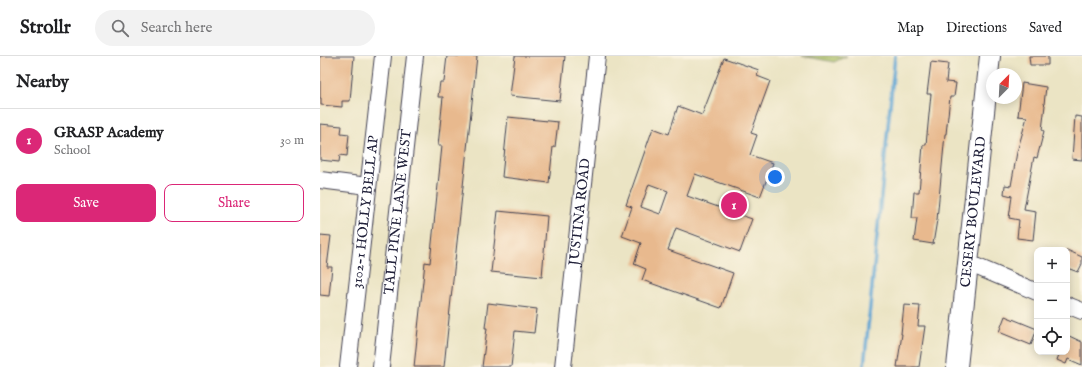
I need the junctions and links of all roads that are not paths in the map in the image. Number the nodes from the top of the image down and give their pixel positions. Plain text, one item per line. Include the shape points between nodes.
1 (383, 56) edge
2 (415, 56) edge
3 (597, 56) edge
4 (990, 56) edge
5 (320, 180) edge
6 (368, 186) junction
7 (968, 263) junction
8 (1034, 291) edge
9 (1070, 306) edge
10 (1082, 311) edge
11 (348, 367) edge
12 (381, 367) edge
13 (563, 367) edge
14 (957, 367) edge

1 - 6 street, 3102-1 HOLLY BELL AP
2 - 12 street, TALL PINE LANE WEST
3 - 13 street, JUSTINA ROAD
4 - 7 main road, CESERY BOULEVARD
5 - 6 street
6 - 11 street, 3102-1 HOLLY BELL AP
7 - 8 street
7 - 14 main road, CESERY BOULEVARD
9 - 10 street

